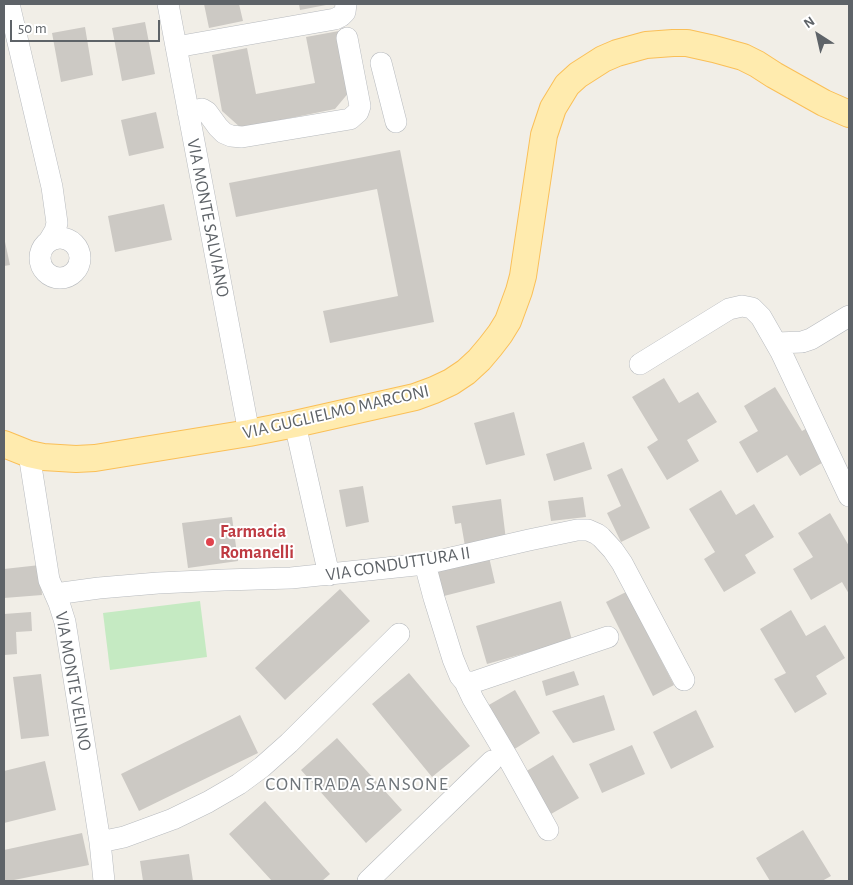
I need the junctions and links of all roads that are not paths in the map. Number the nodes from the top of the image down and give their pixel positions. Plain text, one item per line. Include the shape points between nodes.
1 (9, 4) edge
2 (168, 4) edge
3 (346, 4) edge
4 (347, 38) dead end
5 (176, 46) junction
6 (381, 63) dead end
7 (388, 90) junction
8 (358, 97) junction
9 (188, 112) junction
10 (849, 114) edge
11 (396, 122) dead end
12 (53, 232) junction
13 (849, 316) edge
14 (777, 343) junction
15 (640, 364) dead end
16 (295, 424) junction
17 (249, 433) junction
18 (4, 444) edge
19 (29, 454) junction
20 (849, 496) edge
21 (425, 564) junction
22 (329, 575) junction
23 (55, 594) junction
24 (399, 634) dead end
25 (608, 637) dead end
26 (684, 680) dead end
27 (465, 682) junction
28 (492, 761) dead end
29 (548, 830) dead end
30 (100, 842) junction
31 (104, 881) edge
32 (368, 881) edge

1 - 12 street via 52,187
2 - 5 street, VIA MONTE SALVIANO
3 - 5 street via 345,12 335,19
4 - 8 street
5 - 9 street, VIA MONTE SALVIANO
6 - 7 street
7 - 8 street
7 - 11 street
8 - 9 street via 358,112 350,119 242,137 224,133 207,112
9 - 17 street, VIA MONTE SALVIANO
10 - 16 main road, VIA GUGLIELMO MARCONI via 824,104 758,64 701,46 646,45 603,58 567,85 551,115 544,135 523,276 508,321 490,348 466,372 434,390
12 - 12 street via 76,245 81,257 77,269 67,277 48,274 40,262 42,248
13 - 14 street via 811,340
14 - 15 street via 757,312 747,306 737,306
14 - 20 street
16 - 17 main road, VIA GUGLIELMO MARCONI
16 - 22 street
17 - 19 main road, VIA GUGLIELMO MARCONI via 95,458 58,459
18 - 19 main road, VIA GUGLIELMO MARCONI
19 - 23 street, VIA MONTE VELINO via 49,580
21 - 22 street, VIA CONDUTTURA II
21 - 26 street, VIA CONDUTTURA II via 577,530 592,531 605,541 622,563
21 - 27 street via 453,659
22 - 23 street, VIA CONDUTTURA II via 135,584
23 - 30 street, VIA MONTE VELINO via 65,622
24 - 30 street via 289,743 239,784 173,819
25 - 27 street via 474,682
27 - 29 street
28 - 32 street
30 - 31 street, VIA MONTE VELINO

